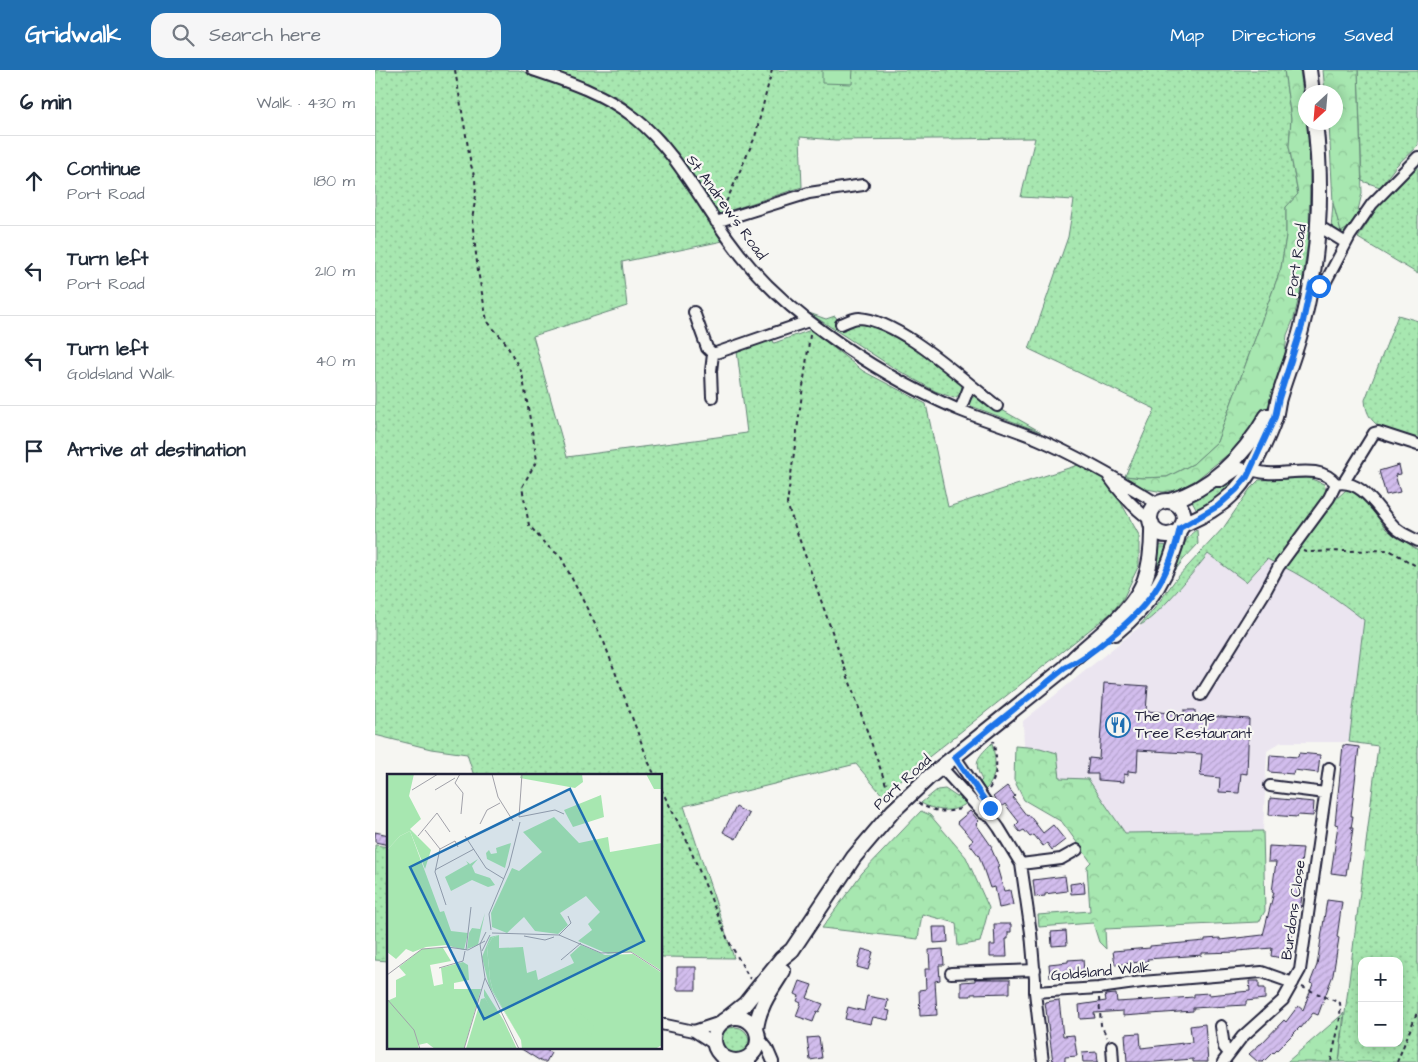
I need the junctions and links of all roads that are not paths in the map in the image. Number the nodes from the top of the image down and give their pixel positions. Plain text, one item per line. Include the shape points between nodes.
1 (533, 70) edge
2 (1309, 70) edge
3 (1311, 85) edge
4 (1316, 130) edge
5 (1418, 157) edge
6 (863, 185) dead end
7 (721, 220) junction
8 (1318, 229) junction
9 (1347, 243) junction
10 (1311, 284) junction
11 (694, 312) dead end
12 (813, 324) junction
13 (841, 324) dead end
14 (713, 354) junction
15 (970, 385) junction
16 (712, 397) dead end
17 (1279, 398) junction
18 (997, 406) dead end
19 (960, 410) junction
20 (1418, 445) edge
21 (1250, 470) junction
22 (1108, 476) junction
23 (1210, 481) junction
24 (1340, 483) junction
25 (1164, 502) junction
26 (1151, 522) junction
27 (1181, 527) junction
28 (1418, 541) edge
29 (1065, 668) junction
30 (1201, 695) dead end
31 (955, 757) junction
32 (941, 767) junction
33 (1329, 768) dead end
34 (1270, 786) dead end
35 (1325, 793) junction
36 (977, 798) junction
37 (1077, 850) dead end
38 (1021, 864) junction
39 (792, 950) junction
40 (1035, 970) junction
41 (951, 973) dead end
42 (1293, 983) junction
43 (1035, 992) junction
44 (723, 1021) junction
45 (663, 1024) edge
46 (1221, 1026) dead end
47 (694, 1031) junction
48 (757, 1034) junction
49 (714, 1045) junction
50 (1112, 1046) road end
51 (1229, 1053) junction
52 (742, 1061) edge
53 (712, 1062) edge
54 (773, 1062) edge
55 (1043, 1062) edge
56 (1113, 1062) edge
57 (1223, 1062) edge

1 - 7 street, St Andrew's Road via 583,87 635,118 658,139
2 - 3 main road
4 - 8 main road, Port Road
5 - 9 street via 1372,204
6 - 7 street via 809,193
7 - 12 street, St Andrew's Road via 731,243 756,272
8 - 9 street
8 - 10 main road, Port Road
9 - 10 street via 1325,283 1319,286
10 - 17 main road, Port Road via 1300,334
11 - 14 street via 707,348
12 - 14 street
12 - 19 street, St Andrew's Road via 893,377
13 - 15 street via 857,318 874,320 898,331
14 - 16 street
15 - 18 street
15 - 19 street
17 - 21 main road, Port Road via 1275,417
17 - 23 main road, Port Road via 1241,454
19 - 22 street, St Andrew's Road via 1046,443
20 - 24 street via 1378,432
21 - 23 street via 1240,468 1221,481
21 - 24 street via 1315,472
21 - 27 main road, Port Road via 1226,500 1211,512
22 - 25 street, St Andrew's Road
22 - 26 street, St Andrew's Road
23 - 25 main road, Port Road via 1188,494
24 - 28 street via 1357,486 1398,529
24 - 30 street via 1279,566
25 - 26 main road via 1151,512
25 - 27 main road via 1175,502 1182,509
26 - 27 main road via 1155,529 1166,534 1172,534
26 - 29 main road, Port Road via 1149,570 1137,596 1124,613
27 - 29 main road, Port Road via 1163,580 1149,601 1084,659
29 - 31 main road, Port Road
31 - 32 main road, Port Road
31 - 36 street, Goldsland Walk
32 - 36 street, Goldsland Walk
32 - 39 main road, Port Road via 898,806 854,857
33 - 35 street, Burdons Close
34 - 35 street
35 - 42 street, Burdons Close via 1300,970
36 - 38 street, Goldsland Walk via 990,808 991,817
37 - 38 street via 1061,858
38 - 40 street, Goldsland Walk
39 - 44 main road, Port Road via 745,1004
39 - 48 main road, Port Road via 788,964 762,1005
40 - 41 street
40 - 43 street, Goldsland Walk
42 - 43 street, Goldsland Walk via 1262,972
42 - 51 street, Burdons Close via 1283,1000 1241,1037
43 - 55 street
44 - 47 street
44 - 48 main road via 740,1017 752,1023
44 - 49 main road via 715,1031
45 - 47 street
46 - 51 street via 1224,1047
47 - 49 street
48 - 52 main road, Port Road via 755,1051
48 - 54 street
49 - 52 main road, Port Road via 724,1059
49 - 53 main road
50 - 56 street
51 - 57 street, Burdons Close

